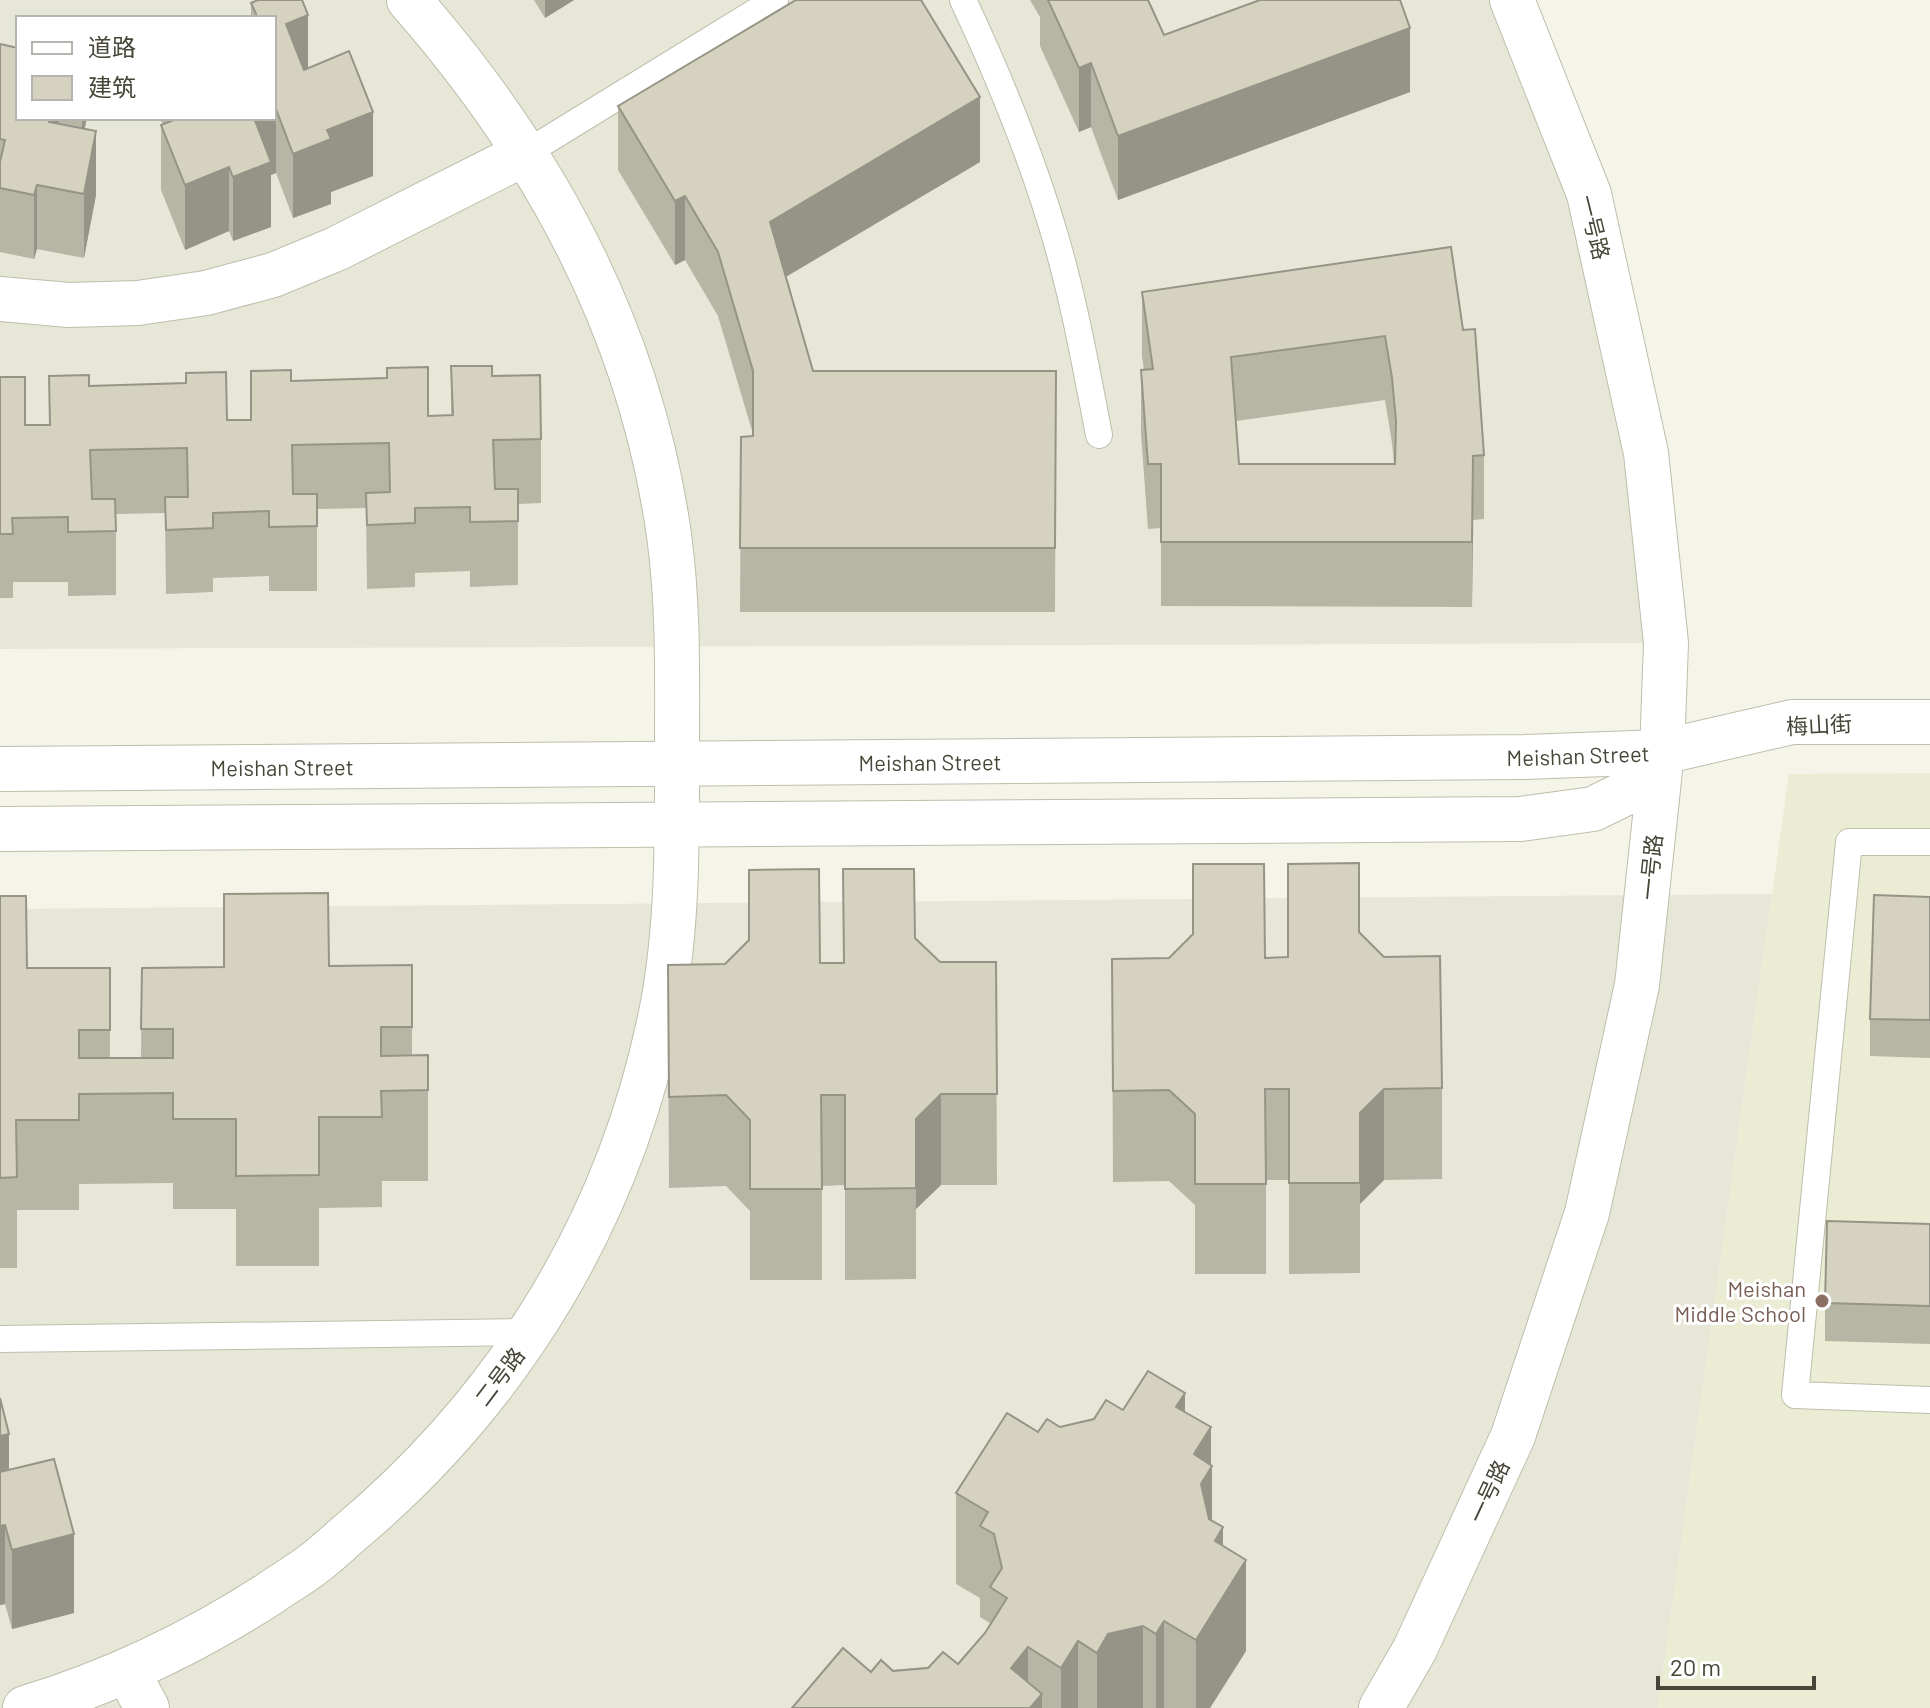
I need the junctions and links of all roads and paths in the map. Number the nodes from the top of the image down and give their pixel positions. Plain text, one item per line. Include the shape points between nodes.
1 (409, 0) edge
2 (775, 0) edge
3 (963, 0) edge
4 (1512, 0) edge
5 (526, 153) junction
6 (0, 299) edge
7 (1099, 435) dead end
8 (1930, 722) edge
9 (1662, 752) junction
10 (677, 764) junction
11 (0, 769) edge
12 (677, 825) junction
13 (0, 829) edge
14 (1930, 842) edge
15 (531, 1332) junction
16 (0, 1339) edge
17 (1930, 1400) edge
18 (137, 1690) edge
19 (25, 1708) edge
20 (1381, 1708) edge

1 - 5 street, 二号路
2 - 5 lane
3 - 7 lane via 997,72 1054,235
4 - 9 street, 一号路 via 1589,194 1646,453 1666,643
5 - 6 street via 273,275 206,293 138,303
5 - 10 street, 二号路 via 592,273 619,336 651,442 676,605
8 - 9 street, 梅山街 via 1792,722
9 - 10 street, Meishan Street
9 - 12 street, Meishan Street via 1638,787 1593,809 1520,819
9 - 20 street, 一号路 via 1637,985 1587,1213 1513,1436 1415,1649
10 - 11 street, Meishan Street
10 - 12 street, 二号路
12 - 13 street, Meishan Street
12 - 15 street, 二号路 via 667,973 642,1089 576,1255
14 - 17 lane via 1849,842 1795,1395
15 - 16 lane
15 - 18 street, 二号路 via 467,1418 394,1496 312,1565
18 - 19 street, 二号路 via 67,1695

